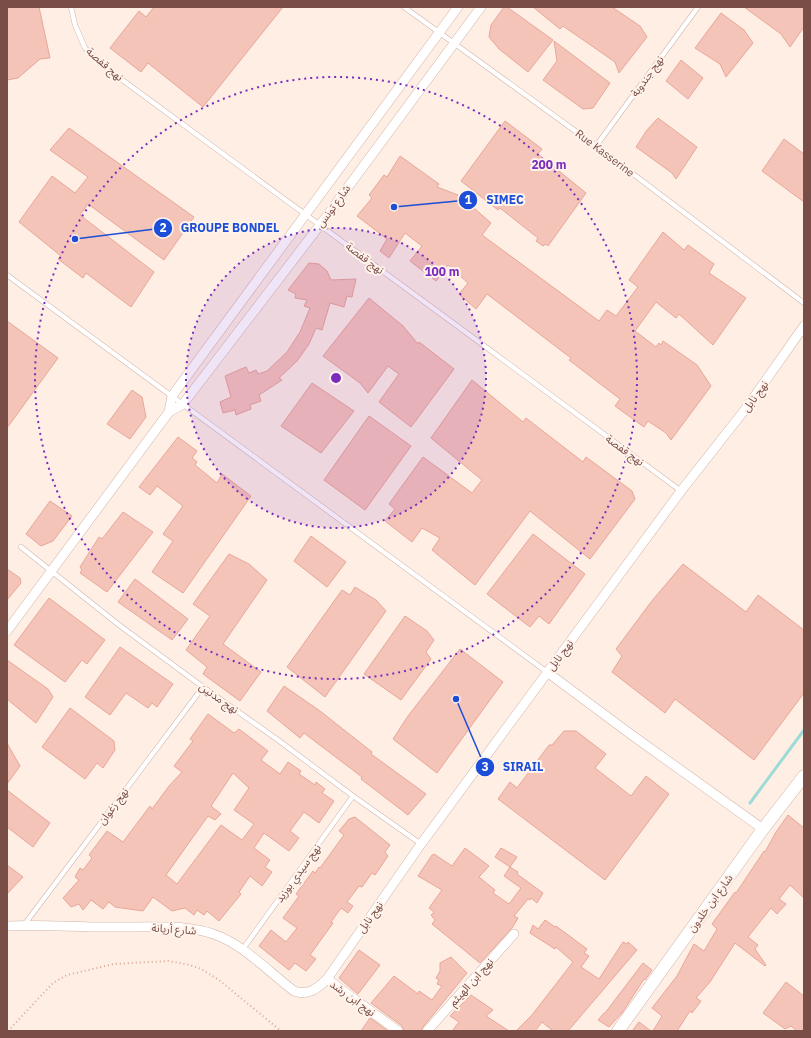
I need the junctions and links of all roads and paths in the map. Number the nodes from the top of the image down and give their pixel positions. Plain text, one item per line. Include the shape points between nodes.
1 (71, 7) edge
2 (404, 7) edge
3 (458, 7) edge
4 (481, 7) edge
5 (698, 7) edge
6 (439, 33) junction
7 (454, 42) junction
8 (596, 146) junction
9 (306, 213) junction
10 (320, 225) junction
11 (7, 275) edge
12 (804, 303) edge
13 (804, 326) edge
14 (172, 396) junction
15 (183, 404) junction
16 (169, 412) junction
17 (681, 491) junction
18 (21, 547) dead end
19 (51, 570) junction
20 (7, 631) edge
21 (547, 672) junction
22 (203, 687) junction
23 (804, 776) edge
24 (353, 796) junction
25 (763, 829) junction
26 (421, 844) junction
27 (24, 925) junction
28 (7, 926) edge
29 (514, 934) dead end
30 (243, 949) junction
31 (324, 982) junction
32 (8, 1031) edge
33 (281, 1031) edge
34 (398, 1031) edge
35 (427, 1031) edge
36 (618, 1031) edge

1 - 9 lane, نهج قفصة via 75,25 85,48 102,65
2 - 6 lane, Rue Kasserine
3 - 6 street, شارع تونس
4 - 7 street, شارع تونس
5 - 8 lane, نهج جندوبة
6 - 7 lane, Rue Kasserine
6 - 9 street, شارع تونس
7 - 8 lane, Rue Kasserine
7 - 10 street, شارع تونس
8 - 12 lane, Rue Kasserine
9 - 10 lane, نهج قفصة
9 - 14 street, شارع تونس
10 - 15 street, شارع تونس
10 - 17 lane, نهج قفصة
11 - 14 lane
13 - 17 street, نهج نابل via 747,407
14 - 15 lane
14 - 16 street
15 - 16 street
15 - 21 lane
16 - 19 street
17 - 21 street, نهج نابل
18 - 19 lane, نهج مدنين
19 - 20 street
19 - 22 lane, نهج مدنين via 119,625
21 - 25 street
21 - 26 street, نهج نابل
22 - 24 lane, نهج مدنين
22 - 27 lane, نهج زغوان
23 - 25 street, شارع ابن خلدون
24 - 26 lane, نهج مدنين
24 - 30 lane, نهج سيدي بوزيد
25 - 36 street, شارع ابن خلدون
26 - 31 street, نهج نابل
27 - 28 street, شارع أريانة
27 - 30 street, شارع أريانة via 178,927 205,931
29 - 35 street, نهج ابن الهيثم
30 - 31 street, شارع أريانة via 294,991 307,993
31 - 34 street, نهج ابن رشد
32 - 33 path via 53,983 67,975 114,964 168,961 201,969 219,980

